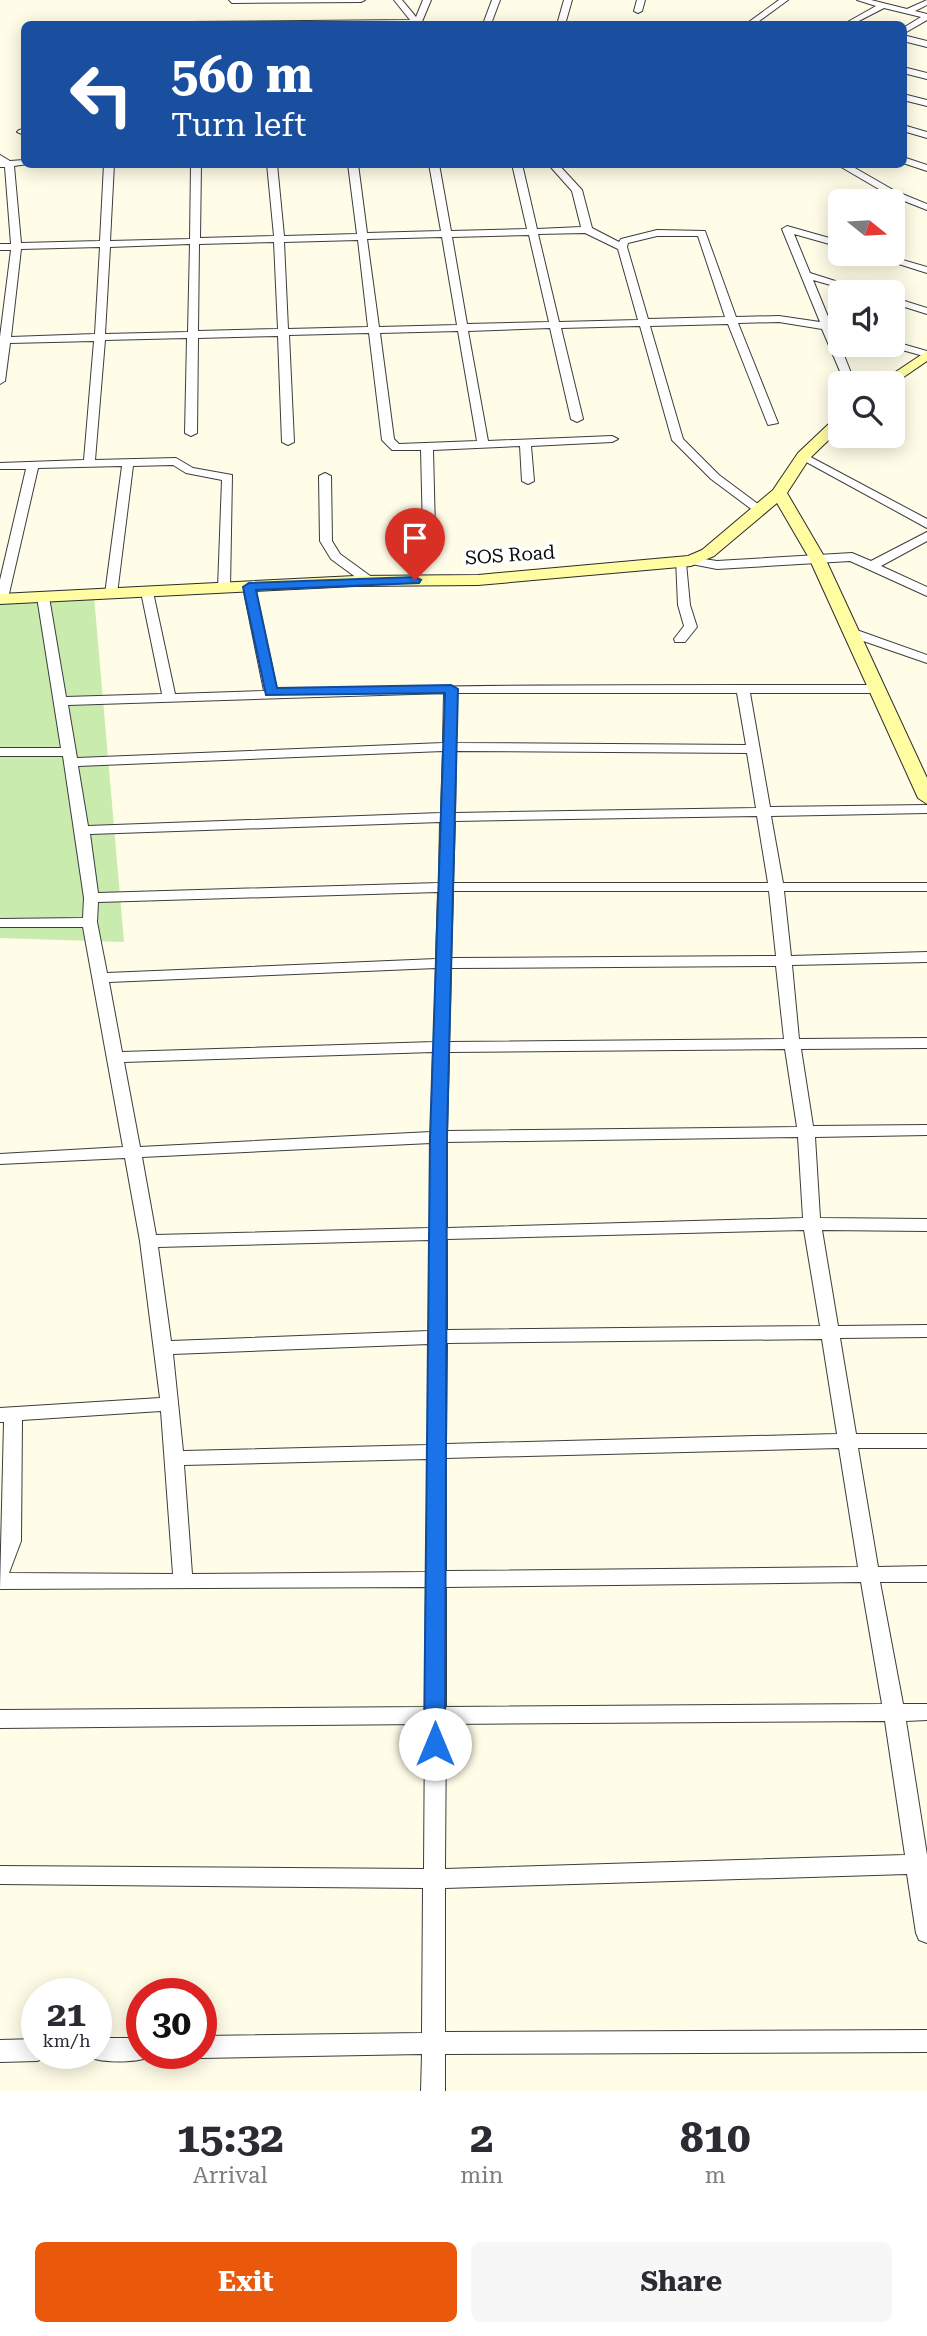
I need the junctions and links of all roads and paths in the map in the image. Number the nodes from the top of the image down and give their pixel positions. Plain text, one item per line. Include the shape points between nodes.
1 (275, 0) edge
2 (360, 0) edge
3 (398, 0) edge
4 (427, 0) edge
5 (496, 0) edge
6 (568, 0) edge
7 (641, 0) edge
8 (784, 0) edge
9 (861, 0) edge
10 (232, 1) edge
11 (927, 2) edge
12 (884, 5) junction
13 (638, 11) dead end
14 (908, 11) junction
15 (927, 16) edge
16 (275, 21) edge
17 (415, 21) edge
18 (418, 21) edge
19 (487, 21) edge
20 (562, 21) dead end
21 (754, 21) edge
22 (854, 21) edge
23 (907, 29) edge
24 (907, 39) edge
25 (927, 44) edge
26 (907, 71) edge
27 (927, 76) edge
28 (907, 98) edge
29 (927, 103) edge
30 (907, 129) edge
31 (927, 135) edge
32 (907, 161) edge
33 (3, 162) edge
34 (21, 163) edge
35 (109, 168) edge
36 (196, 168) edge
37 (272, 168) edge
38 (353, 168) edge
39 (435, 168) edge
40 (518, 168) edge
41 (556, 168) edge
42 (847, 168) edge
43 (927, 168) edge
44 (927, 207) edge
45 (587, 230) junction
46 (532, 232) junction
47 (447, 234) junction
48 (362, 237) junction
49 (279, 239) junction
50 (828, 241) edge
51 (104, 244) junction
52 (0, 247) edge
53 (16, 247) junction
54 (622, 247) junction
55 (905, 264) edge
56 (927, 270) edge
57 (806, 275) junction
58 (828, 281) edge
59 (905, 304) edge
60 (927, 311) edge
61 (732, 319) junction
62 (643, 322) junction
63 (554, 324) junction
64 (826, 325) junction
65 (463, 327) junction
66 (374, 329) junction
67 (283, 332) junction
68 (100, 337) junction
69 (3, 340) edge
70 (905, 348) edge
71 (927, 355) edge
72 (845, 371) edge
73 (904, 371) edge
74 (0, 381) edge
75 (578, 419) dead end
76 (772, 423) dead end
77 (828, 432) edge
78 (191, 433) dead end
79 (612, 439) dead end
80 (288, 442) dead end
81 (525, 443) junction
82 (483, 444) junction
83 (427, 447) junction
84 (803, 456) junction
85 (128, 462) junction
86 (89, 464) junction
87 (33, 465) junction
88 (0, 466) edge
89 (325, 476) dead end
90 (528, 481) dead end
91 (779, 493) junction
92 (758, 510) junction
93 (927, 524) edge
94 (429, 531) dead end
95 (927, 536) edge
96 (817, 558) junction
97 (686, 561) junction
98 (872, 566) junction
99 (369, 581) junction
100 (249, 587) junction
101 (224, 588) junction
102 (147, 592) junction
103 (927, 592) edge
104 (111, 594) junction
105 (43, 597) junction
106 (1, 598) edge
107 (851, 632) junction
108 (680, 639) dead end
109 (927, 659) edge
110 (451, 689) junction
111 (743, 689) junction
112 (877, 689) junction
113 (271, 692) junction
114 (169, 697) junction
115 (60, 701) junction
116 (450, 747) junction
117 (754, 748) junction
118 (0, 752) edge
119 (69, 757) junction
120 (922, 775) edge
121 (927, 798) edge
122 (927, 809) edge
123 (762, 811) junction
124 (449, 817) junction
125 (82, 830) junction
126 (444, 887) junction
127 (776, 887) junction
128 (927, 887) edge
129 (91, 898) junction
130 (90, 922) junction
131 (0, 923) edge
132 (927, 957) edge
133 (782, 961) junction
134 (443, 963) junction
135 (101, 978) junction
136 (792, 1043) junction
137 (927, 1043) edge
138 (441, 1047) junction
139 (116, 1057) junction
140 (927, 1130) edge
141 (806, 1131) junction
142 (439, 1137) junction
143 (134, 1152) junction
144 (0, 1159) edge
145 (812, 1224) junction
146 (927, 1225) edge
147 (437, 1232) junction
148 (149, 1241) junction
149 (927, 1331) edge
150 (831, 1334) junction
151 (437, 1336) junction
152 (163, 1348) junction
153 (170, 1404) junction
154 (7, 1415) edge
155 (847, 1441) junction
156 (927, 1441) edge
157 (436, 1452) junction
158 (174, 1458) junction
159 (0, 1571) edge
160 (869, 1573) junction
161 (927, 1574) edge
162 (436, 1578) junction
163 (0, 1581) edge
164 (183, 1582) junction
165 (894, 1712) junction
166 (927, 1712) edge
167 (435, 1716) junction
168 (0, 1719) edge
169 (922, 1864) edge
170 (0, 1875) edge
171 (434, 1879) junction
172 (927, 1933) edge
173 (927, 2041) edge
174 (433, 2043) junction
175 (217, 2048) edge
176 (21, 2050) edge
177 (0, 2051) edge
178 (433, 2091) edge

1 - 2 street
1 - 10 street
1 - 16 street
3 - 17 street
4 - 18 street
5 - 19 street
6 - 20 street
7 - 13 street
8 - 21 street
9 - 12 street
11 - 14 street
12 - 14 street
12 - 22 street
14 - 15 street
15 - 23 street
24 - 25 street
26 - 27 street
28 - 29 street
30 - 31 street
32 - 43 street
33 - 34 street
33 - 53 street
35 - 51 street
36 - 78 street
37 - 49 street
38 - 48 street
39 - 47 street
40 - 46 street
41 - 45 street via 578,190
42 - 44 street
45 - 46 street
45 - 54 street
46 - 47 street
46 - 63 street
47 - 48 street
47 - 65 street
48 - 49 street
48 - 66 street
49 - 51 street
49 - 67 street
50 - 57 street via 787,229
51 - 53 street
51 - 68 street
52 - 53 street
53 - 69 street
54 - 61 street via 624,241 638,236 702,233
54 - 62 street
55 - 56 street
57 - 58 street
57 - 64 street
59 - 60 street
61 - 62 street
61 - 64 street
61 - 76 street
62 - 63 street
62 - 92 street via 678,440
63 - 65 street
63 - 75 street
64 - 72 street
65 - 66 street
65 - 82 street
66 - 67 street
66 - 83 street via 388,440 396,448
67 - 68 street
67 - 80 street
68 - 69 street
68 - 86 street
69 - 74 street
70 - 71 street
71 - 73 street
77 - 84 street, SOS Road
79 - 81 street
81 - 82 street
81 - 90 street
82 - 83 street
83 - 94 street
84 - 91 street, SOS Road
84 - 93 street
85 - 86 street
85 - 101 street via 176,461 190,471 228,477
85 - 104 street
86 - 87 street
87 - 88 street
87 - 106 street
89 - 99 street via 326,541 335,556
91 - 92 street, SOS Road
91 - 96 street
92 - 97 street, SOS Road via 708,553
95 - 98 street
96 - 97 street via 717,565
96 - 98 street via 852,557
96 - 107 street
97 - 99 street, SOS Road via 478,580
97 - 108 street via 684,606 691,627
98 - 103 street
99 - 100 street, SOS Road
100 - 101 street, SOS Road
100 - 113 street
101 - 102 street, SOS Road
102 - 104 street, SOS Road
102 - 114 street
104 - 105 street, SOS Road
105 - 106 street, SOS Road
105 - 115 street
107 - 109 street
107 - 112 street
110 - 111 street
110 - 113 street
110 - 116 street
111 - 112 street
111 - 117 street
112 - 120 street
113 - 114 street
114 - 115 street
115 - 119 street
116 - 117 street
116 - 119 street
116 - 124 street
117 - 123 street
118 - 119 street
119 - 125 street
120 - 121 street
122 - 123 street
123 - 124 street
123 - 127 street
124 - 125 street
124 - 126 street
125 - 129 street
126 - 127 street
126 - 129 street
126 - 134 street
127 - 128 street
127 - 133 street
129 - 130 street
130 - 131 street
130 - 135 street
132 - 133 street
133 - 134 street
133 - 136 street
134 - 135 street
134 - 138 street
135 - 139 street
136 - 137 street
136 - 138 street
136 - 141 street
138 - 139 street
138 - 142 street
139 - 143 street
140 - 141 street
141 - 142 street
141 - 145 street
142 - 143 street
142 - 147 street
143 - 144 street
143 - 148 street
145 - 146 street
145 - 147 street
145 - 150 street
147 - 148 street
147 - 151 street
148 - 152 street
149 - 150 street
150 - 151 street
150 - 155 street
151 - 152 street
151 - 157 street
152 - 153 street
153 - 154 street
153 - 158 street
154 - 159 street via 11,1541
155 - 156 street
155 - 157 street
155 - 160 street
157 - 158 street
157 - 162 street
158 - 164 street
160 - 161 street
160 - 162 street
160 - 165 street
162 - 164 street
162 - 167 street
163 - 164 street
165 - 166 street
165 - 167 street
165 - 169 street
167 - 168 street
167 - 171 street
169 - 171 street
169 - 172 street
170 - 171 street
171 - 174 street
173 - 174 street
174 - 175 street
174 - 178 street
176 - 177 street

